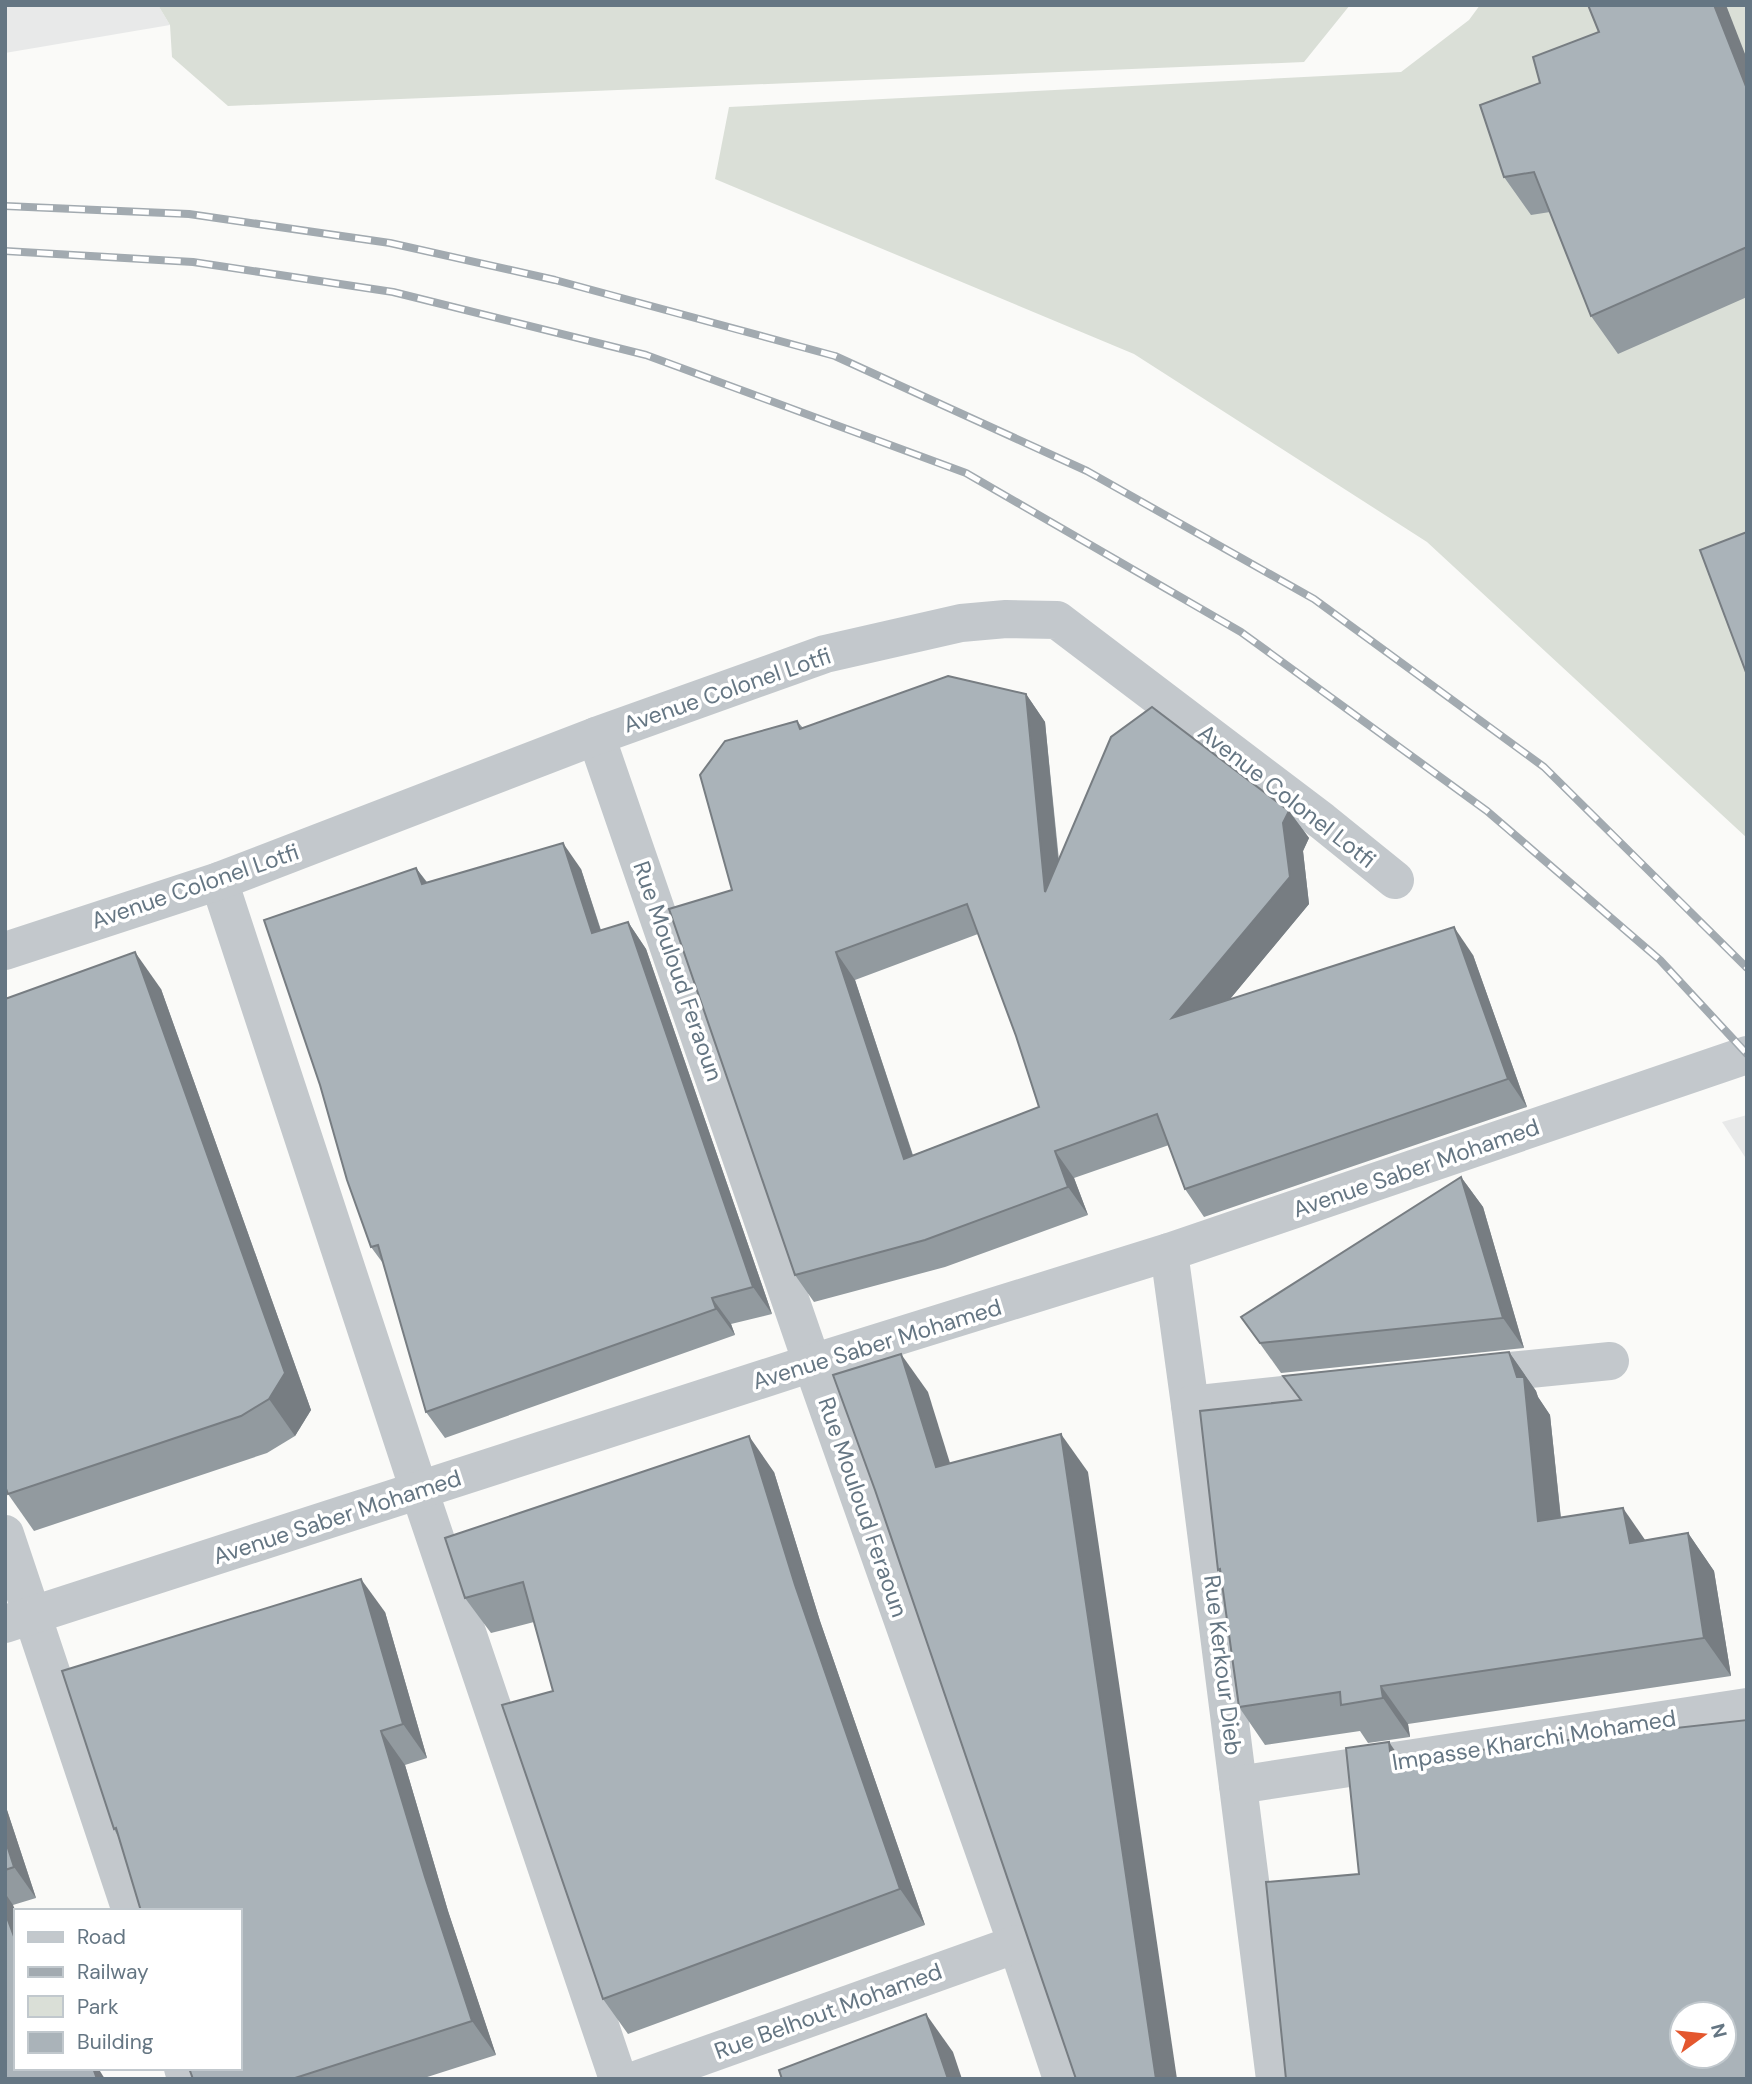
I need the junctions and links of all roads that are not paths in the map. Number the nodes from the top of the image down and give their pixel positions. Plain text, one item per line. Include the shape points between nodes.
1 (596, 736) junction
2 (1395, 880) dead end
3 (219, 881) junction
4 (5, 951) edge
5 (1747, 1055) edge
6 (1169, 1252) junction
7 (1610, 1361) dead end
8 (812, 1363) junction
9 (1434, 1379) edge
10 (1380, 1385) edge
11 (1190, 1405) junction
12 (419, 1490) junction
13 (5, 1534) edge
14 (19, 1619) edge
15 (1747, 1707) edge
16 (1238, 1785) junction
17 (130, 1909) edge
18 (1017, 1944) junction
19 (618, 2079) edge
20 (639, 2079) edge
21 (1062, 2079) edge
22 (1275, 2079) edge

1 - 2 street, Avenue Colonel Lotfi via 825,654 961,623 1057,620
1 - 3 street, Avenue Colonel Lotfi
1 - 8 street, Rue Mouloud Feraoun
3 - 4 street, Avenue Colonel Lotfi
3 - 12 street
5 - 6 street, Avenue Saber Mohamed
6 - 8 street, Avenue Saber Mohamed
6 - 11 street, Rue Kerkour Dieb
7 - 9 street
8 - 12 street, Avenue Saber Mohamed
8 - 18 street, Rue Mouloud Feraoun
10 - 11 street
11 - 16 street, Rue Kerkour Dieb
12 - 14 street, Avenue Saber Mohamed
12 - 19 street
13 - 14 street
14 - 17 street
15 - 16 street, Impasse Kharchi Mohamed
16 - 22 street, Rue Kerkour Dieb
18 - 20 street, Rue Belhout Mohamed
18 - 21 street, Rue Mouloud Feraoun

